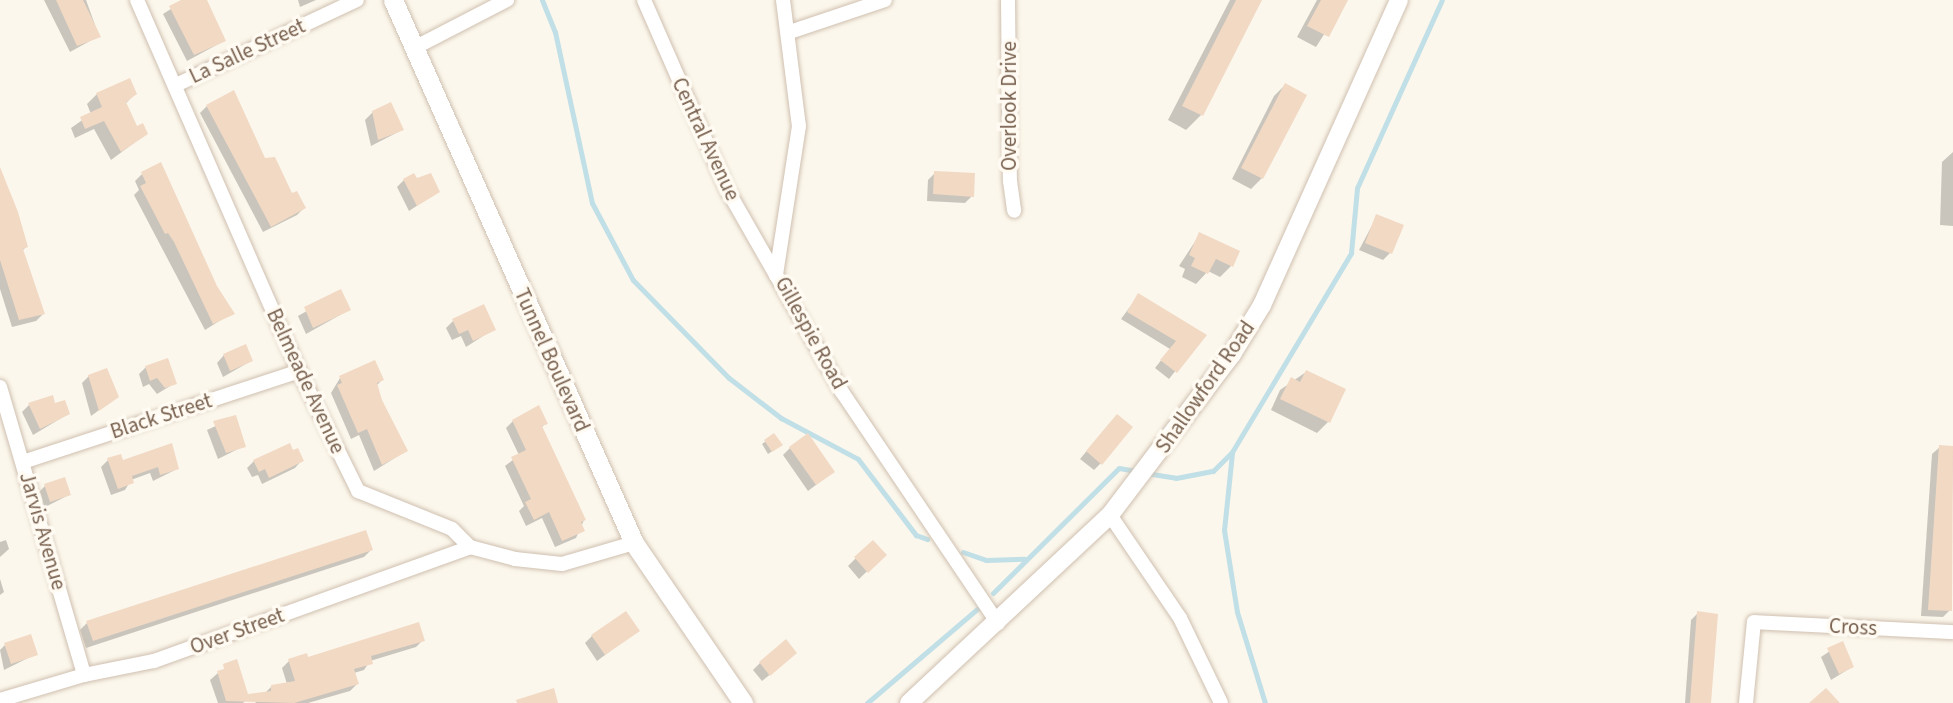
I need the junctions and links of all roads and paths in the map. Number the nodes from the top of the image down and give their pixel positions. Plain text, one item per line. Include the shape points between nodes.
1 (137, 0) edge
2 (357, 0) edge
3 (393, 0) edge
4 (507, 0) edge
5 (644, 0) edge
6 (783, 0) edge
7 (886, 0) edge
8 (1008, 0) edge
9 (1399, 0) edge
10 (790, 32) junction
11 (414, 48) junction
12 (176, 85) junction
13 (1014, 211) dead end
14 (776, 275) junction
15 (299, 371) junction
16 (0, 387) edge
17 (23, 462) junction
18 (1111, 515) junction
19 (634, 543) junction
20 (471, 547) junction
21 (998, 624) junction
22 (1953, 632) edge
23 (84, 675) junction
24 (0, 700) edge
25 (743, 703) edge
26 (909, 703) edge
27 (1221, 703) edge
28 (1746, 703) edge

1 - 12 street, Belmeade Avenue
2 - 12 street, La Salle Street
3 - 11 main road, Tunnel Boulevard
4 - 11 street
5 - 14 street, Central Avenue via 728,191
6 - 10 street, Gillespie Road
7 - 10 street
8 - 13 street, Overlook Drive
9 - 18 street, Shallowford Road via 1262,305 1232,354
10 - 14 street, Gillespie Road via 799,138
11 - 19 main road, Tunnel Boulevard
12 - 15 street, Belmeade Avenue
14 - 21 street, Gillespie Road via 842,392
15 - 17 street, Black Street
15 - 20 street, Belmeade Avenue via 358,491 452,529
16 - 17 street, Jarvis Avenue
17 - 23 street, Jarvis Avenue
18 - 21 street, Shallowford Road
18 - 27 street via 1180,618
19 - 20 street, Belmeade Avenue via 562,564 515,559
19 - 25 main road, Tunnel Boulevard
20 - 23 street, Over Street via 154,661
21 - 26 street, Shallowford Road
22 - 28 street, Cross via 1754,622
23 - 24 street, Over Street

